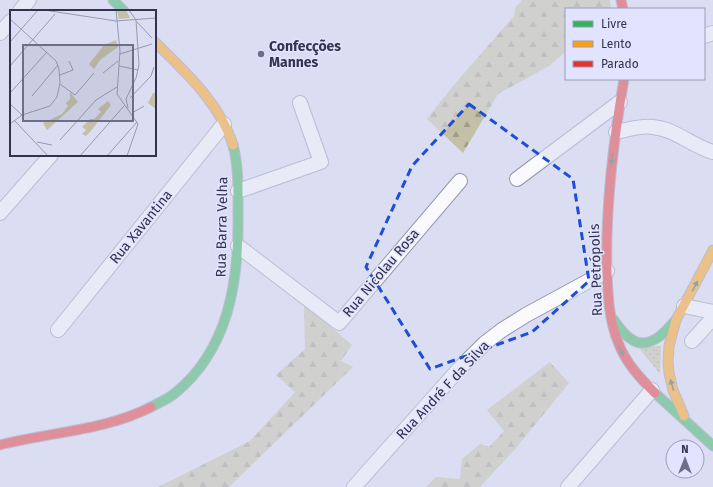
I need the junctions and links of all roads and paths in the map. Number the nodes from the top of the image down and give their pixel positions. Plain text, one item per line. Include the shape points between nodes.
1 (29, 0) edge
2 (113, 0) edge
3 (21, 10) edge
4 (123, 10) edge
5 (10, 22) edge
6 (0, 33) edge
7 (156, 43) edge
8 (624, 80) edge
9 (620, 102) junction
10 (300, 103) dead end
11 (224, 124) junction
12 (616, 132) junction
13 (713, 152) edge
14 (50, 156) edge
15 (517, 179) dead end
16 (460, 181) dead end
17 (238, 191) junction
18 (0, 213) edge
19 (238, 246) junction
20 (713, 250) edge
21 (607, 271) junction
22 (684, 306) junction
23 (713, 312) edge
24 (610, 314) junction
25 (713, 318) edge
26 (676, 320) junction
27 (58, 330) dead end
28 (692, 341) dead end
29 (652, 390) junction
30 (687, 421) junction
31 (710, 439) edge
32 (0, 445) edge
33 (354, 487) edge
34 (568, 487) edge

1 - 3 street
2 - 4 main road
5 - 6 street
7 - 11 main road, Rua Barra Velha via 197,87
8 - 9 main road, Rua Petrópolis
9 - 12 main road, Rua Petrópolis
9 - 15 street
10 - 17 street via 321,162
11 - 17 main road, Rua Barra Velha via 235,151
11 - 27 street, Rua Xavantina
12 - 13 street via 651,126 663,128
12 -> 21 main road, Rua Petrópolis via 609,194
14 - 18 street
16 - 19 street, Rua Nicolau Rosa via 338,323
17 - 19 main road, Rua Barra Velha
19 - 32 main road, Rua Barra Velha via 232,300 220,336 202,366 173,395 136,414 104,425
22 -> 20 main road
21 - 24 main road, Rua Petrópolis
21 - 33 street, Rua André F da Silva via 526,315 485,344 459,369
22 - 23 street
22 - 26 main road
24 - 26 main road via 622,332 639,343 649,342 660,336
24 -> 29 main road, Rua Petrópolis via 620,350 639,377
25 - 28 street
30 -> 26 main road via 673,390 669,373 669,346
29 - 30 main road, Rua Petrópolis
29 - 34 street
30 - 31 main road, Rua Petrópolis

